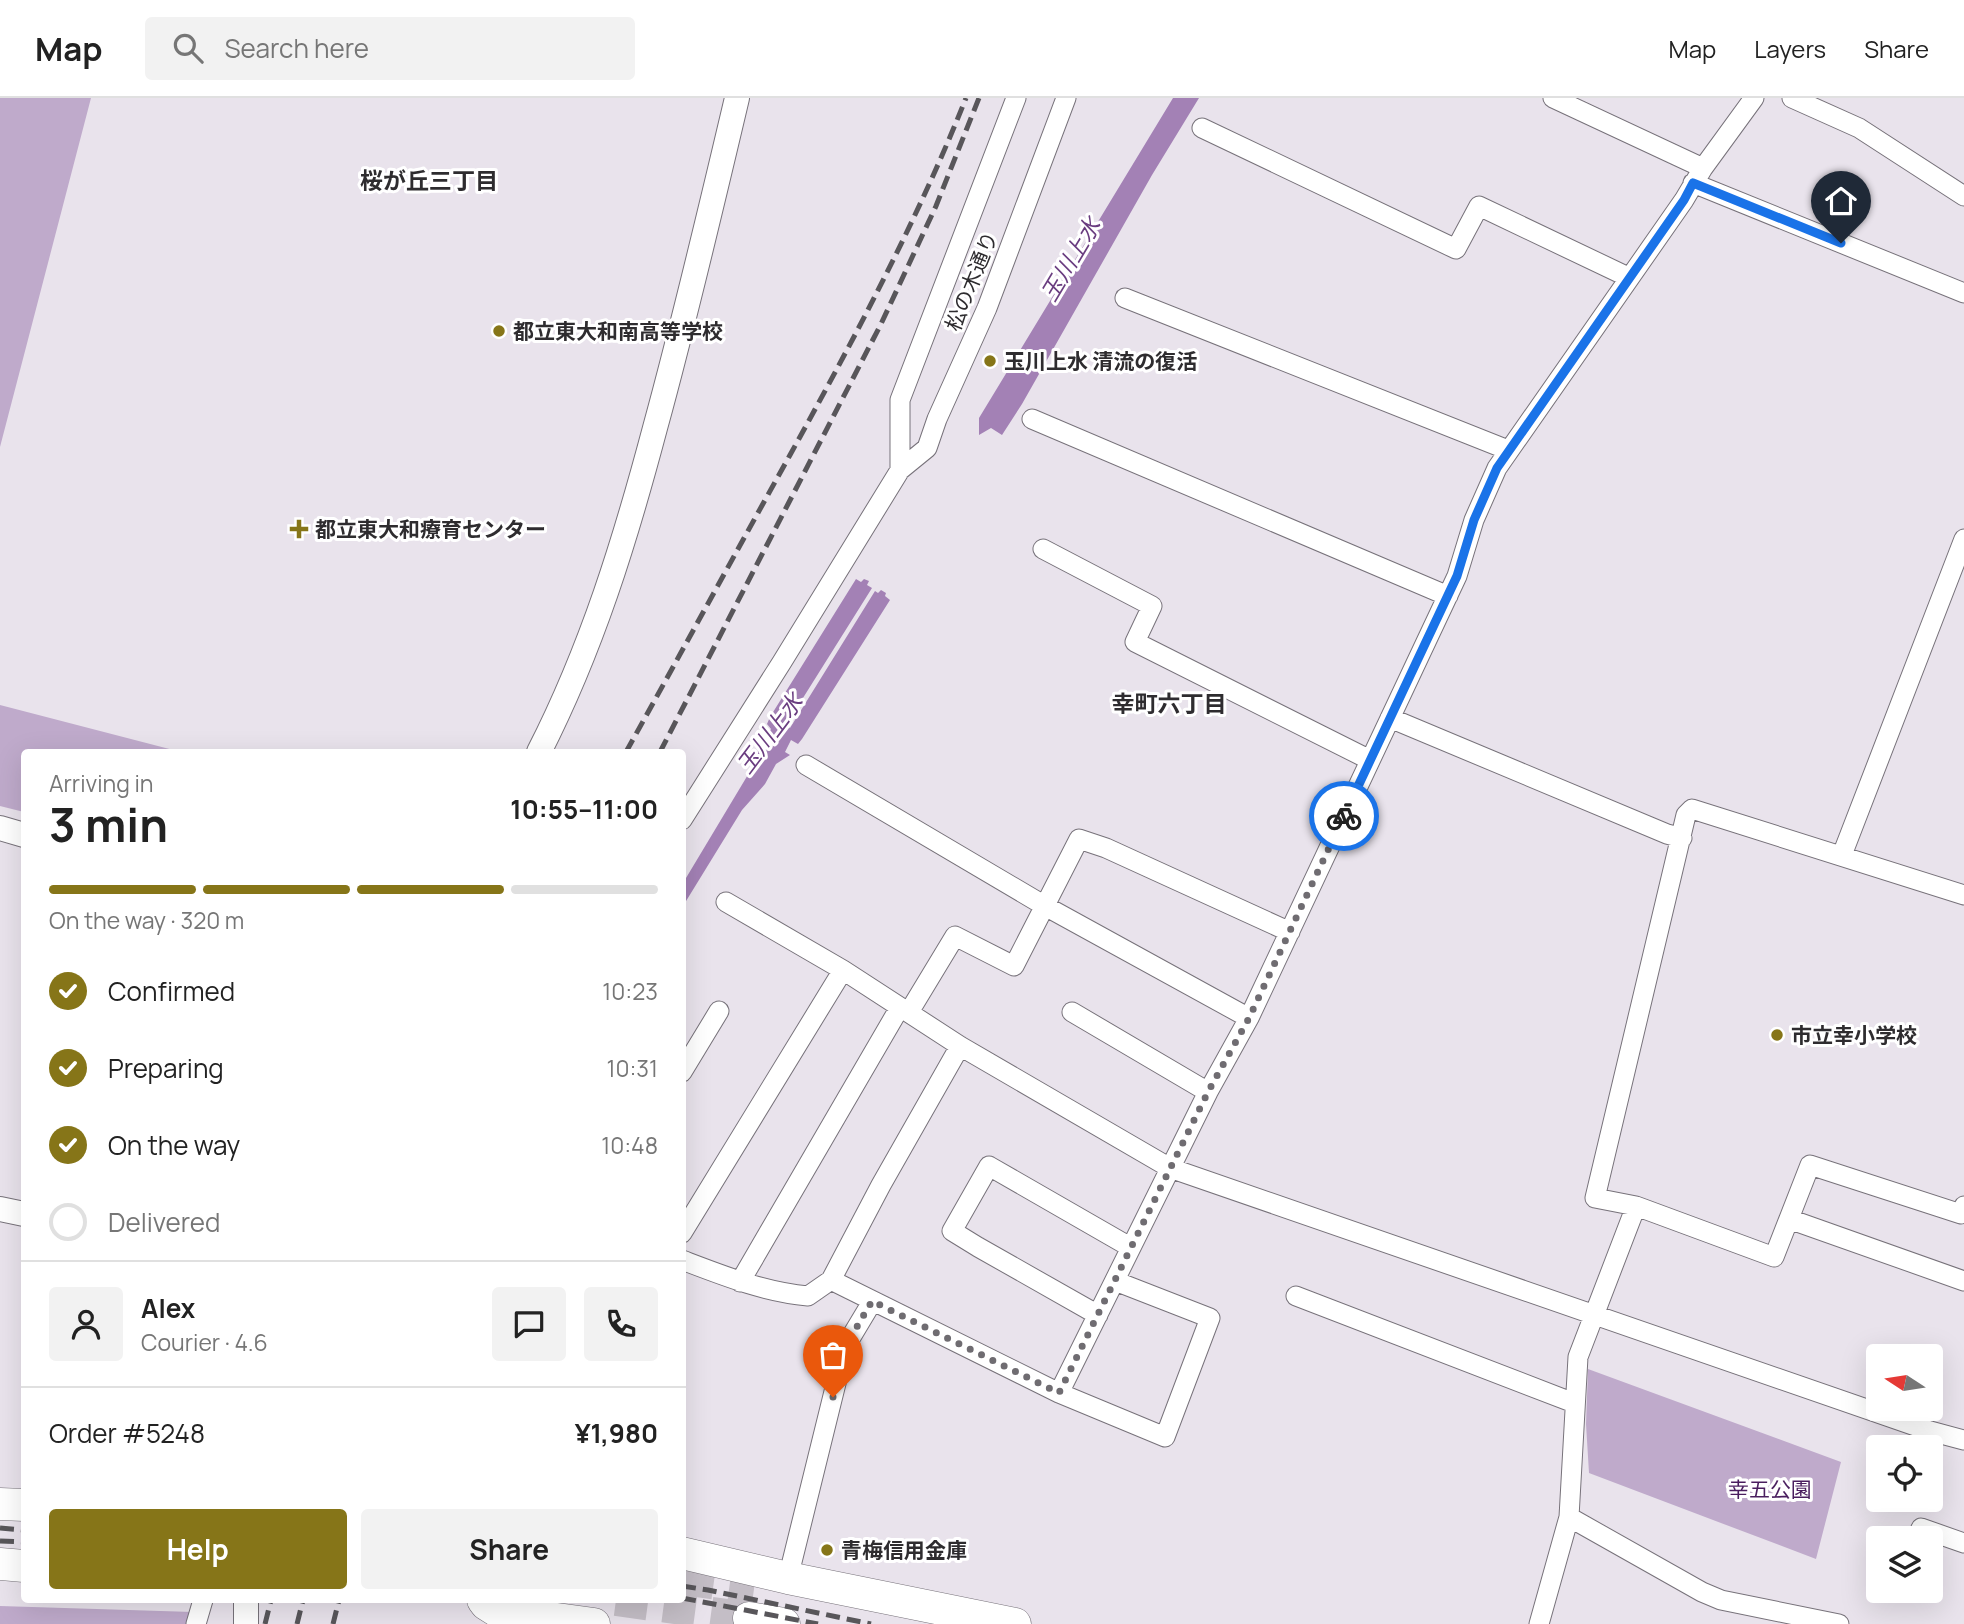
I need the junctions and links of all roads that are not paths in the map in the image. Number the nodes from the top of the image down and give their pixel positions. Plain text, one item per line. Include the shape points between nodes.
1 (737, 98) edge
2 (1016, 98) edge
3 (1066, 98) edge
4 (1553, 98) edge
5 (1754, 98) edge
6 (1792, 98) edge
7 (1202, 128) dead end
8 (1698, 175) junction
9 (1964, 196) edge
10 (1628, 277) junction
11 (1964, 293) edge
12 (1125, 298) dead end
13 (1032, 419) dead end
14 (1508, 450) junction
15 (900, 470) junction
16 (1964, 539) edge
17 (1043, 549) dead end
18 (1957, 574) edge
19 (1448, 596) junction
20 (1390, 718) junction
21 (542, 749) edge
22 (1370, 760) junction
23 (806, 765) dead end
24 (686, 814) edge
25 (0, 828) edge
26 (21, 834) edge
27 (1682, 838) junction
28 (1842, 855) junction
29 (1964, 895) edge
30 (726, 902) dead end
31 (1045, 905) junction
32 (1290, 932) junction
33 (843, 970) junction
34 (904, 1010) junction
35 (719, 1011) dead end
36 (1072, 1012) dead end
37 (1249, 1018) junction
38 (960, 1046) junction
39 (686, 1065) edge
40 (1208, 1092) junction
41 (1170, 1168) junction
42 (1636, 1206) junction
43 (1964, 1206) edge
44 (0, 1209) edge
45 (21, 1213) edge
46 (1789, 1219) junction
47 (686, 1226) edge
48 (1130, 1247) junction
49 (686, 1262) edge
50 (831, 1280) junction
51 (1115, 1281) junction
52 (1964, 1281) edge
53 (740, 1282) junction
54 (1296, 1296) dead end
55 (872, 1301) junction
56 (1593, 1313) junction
57 (1097, 1315) junction
58 (1059, 1393) junction
59 (1574, 1403) junction
60 (1964, 1440) edge
61 (0, 1504) edge
62 (21, 1505) edge
63 (1569, 1517) junction
64 (0, 1524) edge
65 (21, 1525) edge
66 (1943, 1536) edge
67 (0, 1544) edge
68 (1964, 1544) edge
69 (21, 1545) edge
70 (686, 1554) edge
71 (0, 1564) edge
72 (21, 1566) edge
73 (788, 1578) junction
74 (202, 1603) edge
75 (246, 1603) edge
76 (485, 1603) edge
77 (197, 1624) edge
78 (246, 1624) edge
79 (594, 1624) edge
80 (784, 1624) edge
81 (940, 1624) edge
82 (1015, 1624) edge
83 (1539, 1624) edge
84 (1839, 1624) edge

1 - 21 street via 631,520 598,620
2 - 15 street via 900,400
3 - 15 street, 松の木通り via 987,308 926,447
4 - 8 street
5 - 8 street
6 - 9 street via 1858,128
7 - 10 street via 1457,248 1479,206
8 - 10 street
8 - 11 street
10 - 14 street
12 - 14 street
13 - 19 street
14 - 19 street via 1474,520
15 - 24 street
16 - 18 street
17 - 22 street via 1152,606 1135,642
18 - 28 street
19 - 20 street
20 - 22 street
20 - 27 street
22 - 32 street
23 - 31 street
25 - 26 street
27 - 28 street via 1686,815 1692,809
27 - 42 street via 1595,1198
28 - 29 street
30 - 33 street
31 - 32 street via 1080,839
31 - 34 street via 1014,966 955,936
31 - 37 street
32 - 37 street
33 - 34 street
33 - 47 street
34 - 38 street
34 - 53 street
35 - 39 street
36 - 40 street
37 - 40 street
38 - 41 street
38 - 50 street
40 - 41 street
41 - 48 street
41 - 56 street
42 - 46 street via 1774,1257
42 - 56 street
43 - 46 street via 1961,1214 1810,1165
44 - 45 street
46 - 52 street
48 - 51 street
48 - 57 street via 989,1166 952,1231
49 - 53 street
50 - 53 street via 808,1296
50 - 55 street
51 - 57 street
51 - 58 street via 1210,1318 1165,1437
54 - 59 street
55 - 58 street
55 - 73 street via 845,1347
56 - 59 street via 1577,1357
56 - 60 street
57 - 58 street
59 - 63 street
61 - 62 main road
63 - 83 street
63 - 84 street via 1721,1600
64 - 65 main road
66 - 68 street
67 - 69 main road
70 - 73 main road
71 - 72 main road
73 - 82 main road
74 - 77 street
75 - 78 street
76 - 79 main road via 497,1611
80 - 81 main road via 751,1604 814,1597

